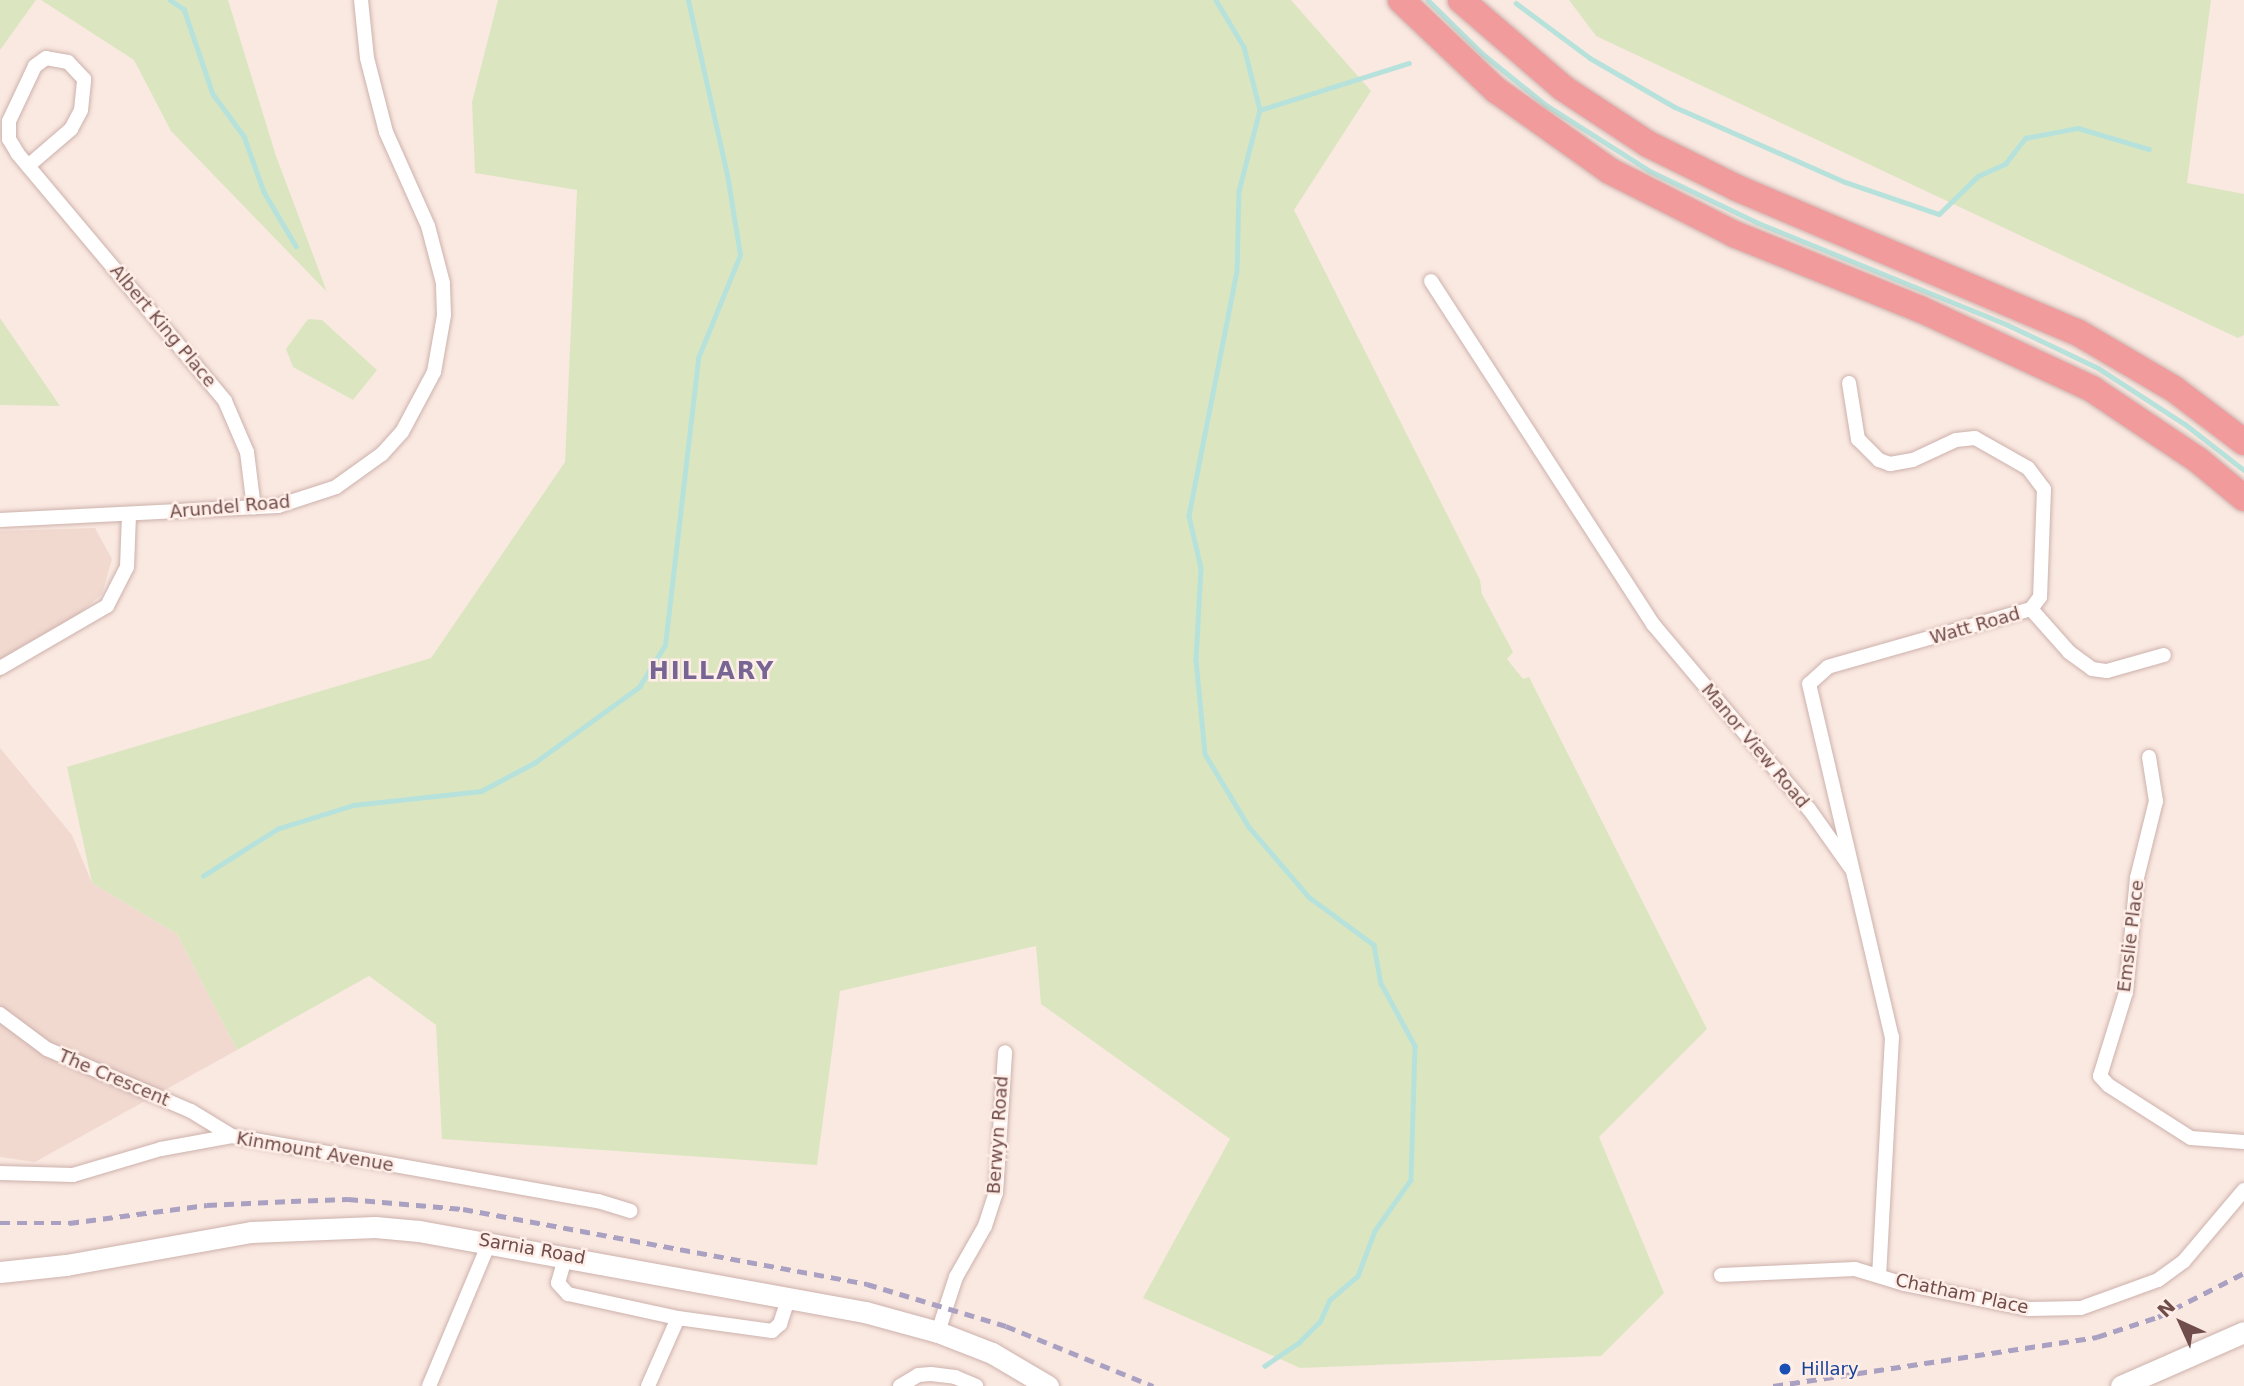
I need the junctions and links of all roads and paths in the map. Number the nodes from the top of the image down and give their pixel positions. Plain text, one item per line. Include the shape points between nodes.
1 (361, 0) edge
2 (1401, 0) edge
3 (1461, 0) edge
4 (28, 166) junction
5 (1431, 281) dead end
6 (1849, 383) dead end
7 (2244, 442) edge
8 (2244, 498) edge
9 (254, 508) junction
10 (129, 515) junction
11 (0, 520) edge
12 (2031, 609) junction
13 (2164, 655) dead end
14 (0, 668) edge
15 (2149, 757) dead end
16 (1856, 875) junction
17 (0, 1014) edge
18 (1004, 1052) dead end
19 (232, 1136) junction
20 (2244, 1142) edge
21 (0, 1173) edge
22 (2244, 1190) edge
23 (631, 1212) dead end
24 (490, 1241) junction
25 (566, 1255) junction
26 (0, 1272) edge
27 (1879, 1274) junction
28 (1721, 1275) dead end
29 (789, 1297) junction
30 (678, 1318) junction
31 (938, 1332) junction
32 (2244, 1332) edge
33 (429, 1386) edge
34 (648, 1386) edge
35 (900, 1386) edge
36 (976, 1386) edge
37 (1048, 1386) edge
38 (2121, 1386) edge

1 - 9 street, Arundel Road via 367,58 386,132 437,251 443,284 440,347 423,397 382,454 321,494
2 - 8 highway via 1496,90 1610,171 1734,234 1920,309 2092,389 2198,460
3 - 7 highway via 1563,88 1648,144 1737,188 2077,332 2174,389
4 - 4 street, Albert King Place via 71,129 81,110 84,79 68,62 46,58 35,66 9,121 9,139
4 - 9 street, Albert King Place via 225,401 247,452
5 - 16 street, Manor View Road via 1647,616 1809,809
6 - 12 street, Watt Road via 1858,439 1879,460 1902,463 1956,440 1975,438 2019,462 2040,480 2044,489 2040,597
9 - 10 street, Arundel Road
10 - 11 street, Arundel Road
10 - 14 street via 127,567 107,606
12 - 13 street via 2069,652 2092,668 2107,671
12 - 16 street, Watt Road via 1828,667 1809,684
15 - 20 street, Emslie Place via 2156,801 2137,878 2126,992 2100,1076 2191,1138
16 - 27 street, Manor View Road via 1893,1053
17 - 19 street, The Crescent via 47,1049 191,1111
18 - 31 street, Berwyn Road via 996,1193 985,1226 956,1277
19 - 21 street, Kinmount Avenue via 161,1149 73,1175
19 - 23 street, Kinmount Avenue via 598,1201
22 - 27 street, Chatham Place via 2184,1261 2158,1280 2081,1308 2029,1309 1904,1284
24 - 25 main road, Sarnia Road
24 - 26 main road, Sarnia Road via 375,1227 296,1228
24 - 33 street
25 - 29 main road, Sarnia Road
25 - 30 street via 558,1283 568,1294
27 - 28 street, Chatham Place via 1807,1268
29 - 30 street via 780,1324 772,1331
29 - 31 main road, Sarnia Road
30 - 34 street
31 - 37 main road, Sarnia Road via 992,1353
32 - 38 main road
35 - 36 street via 918,1375 931,1374

